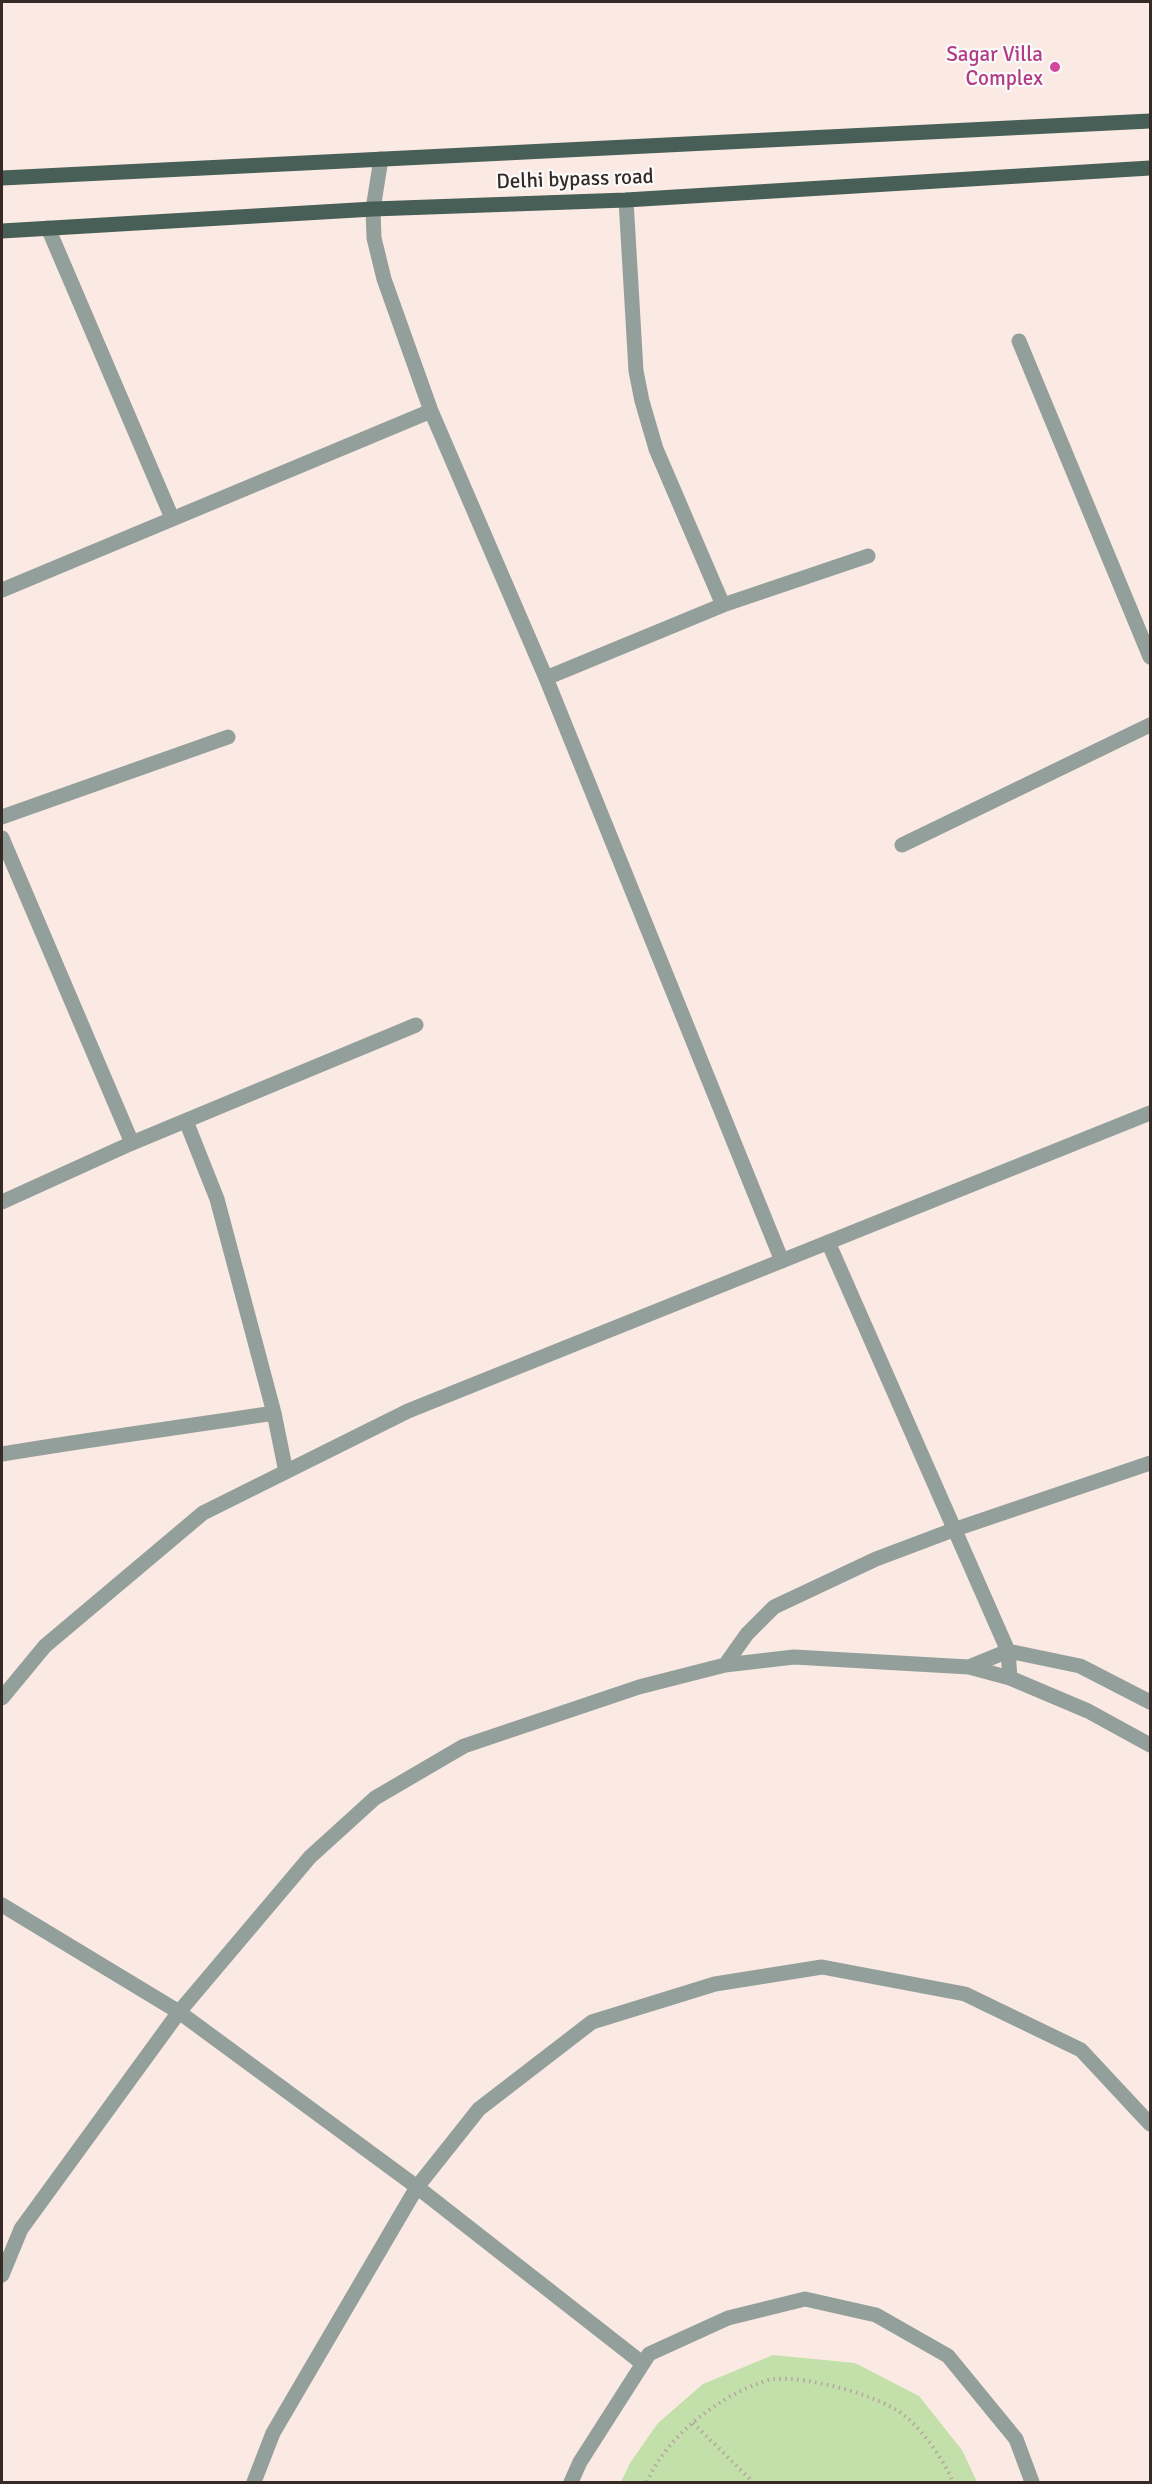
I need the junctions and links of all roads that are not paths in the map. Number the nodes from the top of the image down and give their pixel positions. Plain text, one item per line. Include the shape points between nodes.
1 (1150, 122) edge
2 (381, 159) junction
3 (1150, 168) edge
4 (2, 178) edge
5 (626, 200) junction
6 (373, 209) junction
7 (48, 228) junction
8 (2, 231) edge
9 (1019, 340) dead end
10 (431, 411) junction
11 (172, 518) junction
12 (868, 556) dead end
13 (2, 590) edge
14 (723, 605) junction
15 (1150, 657) edge
16 (546, 678) junction
17 (1150, 725) edge
18 (228, 737) dead end
19 (2, 817) edge
20 (2, 838) edge
21 (902, 845) dead end
22 (416, 1025) dead end
23 (1150, 1113) edge
24 (186, 1121) junction
25 (132, 1143) junction
26 (2, 1202) edge
27 (828, 1242) junction
28 (782, 1261) junction
29 (274, 1413) junction
30 (2, 1454) edge
31 (1150, 1463) edge
32 (286, 1472) junction
33 (953, 1530) junction
34 (1008, 1651) junction
35 (725, 1665) junction
36 (969, 1667) junction
37 (1010, 1678) junction
38 (2, 1698) edge
39 (1150, 1702) edge
40 (1150, 1745) edge
41 (2, 1905) edge
42 (179, 2012) junction
43 (1150, 2124) edge
44 (417, 2187) junction
45 (2, 2275) edge
46 (642, 2363) junction
47 (254, 2482) edge
48 (571, 2482) edge
49 (1032, 2482) edge

1 - 2 main road, Delhi bypass road
2 - 4 main road, Delhi bypass road
2 - 6 street
3 - 5 main road, Delhi bypass road
5 - 6 main road, Delhi bypass road
5 - 14 street via 636,371 642,401 656,449
6 - 7 main road, Delhi bypass road
6 - 10 street via 374,238 384,279
7 - 8 main road, Delhi bypass road
7 - 11 street
9 - 15 street
10 - 11 street
10 - 16 street
11 - 13 street
12 - 14 street
14 - 16 street
16 - 28 street
17 - 21 street
18 - 19 street
20 - 25 street
22 - 24 street
23 - 27 street
24 - 25 street
24 - 29 street via 217,1198
25 - 26 street
27 - 28 street
27 - 33 street
28 - 32 street via 408,1411
29 - 30 street
29 - 32 street
31 - 33 street
32 - 38 street via 203,1513 45,1646
33 - 34 street
33 - 35 street via 876,1559 774,1607 747,1634
34 - 36 street
34 - 37 street
34 - 39 street via 1080,1666
35 - 36 street via 794,1657
35 - 42 street via 639,1687 464,1746 375,1798 310,1857
36 - 37 street
37 - 40 street via 1088,1711
41 - 42 street
42 - 44 street
42 - 45 street via 21,2229
43 - 44 street via 1081,2050 965,1994 822,1967 715,1984 592,2022 479,2109
44 - 46 street
44 - 47 street via 273,2433
46 - 48 street via 579,2462
46 - 49 street via 649,2354 728,2318 805,2300 876,2315 948,2356 1016,2439

